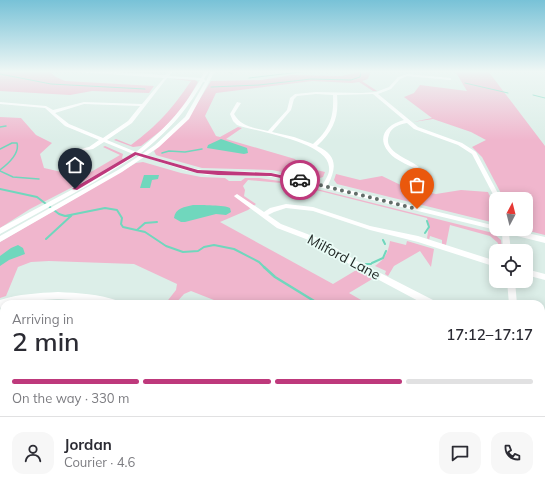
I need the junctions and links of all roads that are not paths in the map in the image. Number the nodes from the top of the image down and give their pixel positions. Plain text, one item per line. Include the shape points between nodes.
1 (153, 94) edge
2 (193, 94) edge
3 (200, 94) edge
4 (309, 94) edge
5 (335, 94) edge
6 (375, 94) edge
7 (0, 103) edge
8 (240, 103) dead end
9 (144, 105) junction
10 (52, 112) junction
11 (407, 121) junction
12 (269, 133) junction
13 (104, 140) junction
14 (314, 146) junction
15 (78, 152) dead end
16 (135, 153) junction
17 (144, 156) junction
18 (416, 167) dead end
19 (325, 186) junction
20 (494, 192) edge
21 (237, 196) dead end
22 (64, 198) junction
23 (263, 215) junction
24 (489, 226) edge
25 (0, 231) edge
26 (530, 236) edge
27 (0, 239) edge
28 (545, 240) edge
29 (489, 262) edge
30 (533, 274) edge
31 (545, 277) edge
32 (512, 288) edge
33 (15, 300) edge
34 (101, 300) edge
35 (424, 300) edge
36 (513, 300) edge

1 - 9 street
2 - 16 street via 176,119
3 - 17 street via 184,121
4 - 12 street via 292,96 289,110
5 - 14 street via 335,118
6 - 11 street
7 - 10 street via 41,106
8 - 12 street via 232,113 236,121
9 - 10 street via 84,103
9 - 13 street via 130,122
10 - 13 street via 66,125
11 - 18 street via 390,128 385,135 385,141 396,156
11 - 20 street via 423,132 460,144 474,153
12 - 14 street
13 - 15 street
13 - 16 street
14 - 19 street via 324,151 331,161 332,171
16 - 17 street
16 - 22 street
17 - 19 street via 197,172 277,175
17 - 22 street
19 - 24 street
21 - 23 street, Milford Lane
22 - 25 street via 32,212
22 - 27 street
23 - 29 street via 286,206 313,209
23 - 35 street, Milford Lane via 286,230 321,242 352,262
26 - 28 street
30 - 31 street
32 - 36 street
33 - 34 street via 74,296

